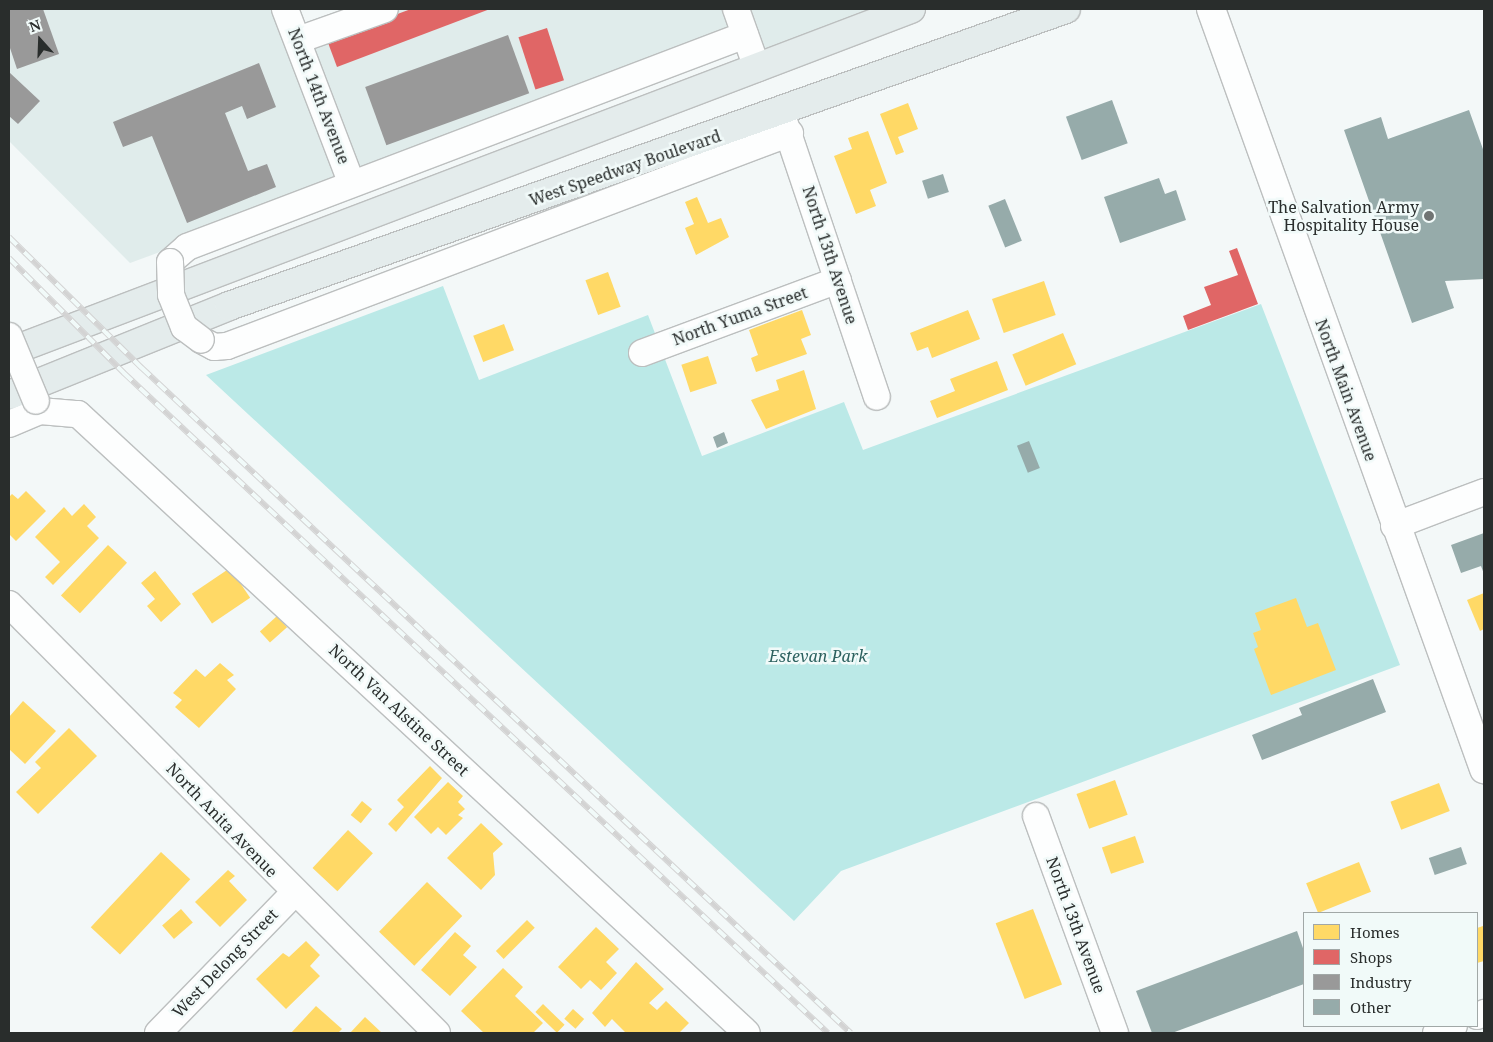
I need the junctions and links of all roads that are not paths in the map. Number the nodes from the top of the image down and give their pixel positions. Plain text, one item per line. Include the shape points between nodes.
1 (286, 9) edge
2 (384, 9) edge
3 (736, 9) edge
4 (911, 9) edge
5 (1066, 9) edge
6 (1211, 9) edge
7 (745, 34) junction
8 (298, 40) junction
9 (757, 68) junction
10 (786, 123) junction
11 (352, 184) junction
12 (838, 280) junction
13 (9, 336) edge
14 (9, 352) edge
15 (642, 353) dead end
16 (9, 395) edge
17 (877, 397) dead end
18 (38, 406) junction
19 (9, 424) edge
20 (1484, 492) edge
21 (1394, 526) junction
22 (9, 604) edge
23 (1484, 769) edge
24 (1036, 816) dead end
25 (293, 894) junction
26 (1451, 1027) edge
27 (158, 1033) edge
28 (437, 1033) edge
29 (747, 1033) edge
30 (1116, 1033) edge
31 (1436, 1033) edge

1 - 8 street, North 14th Avenue
2 - 8 street
3 - 7 street
4 - 9 main road
5 - 10 main road, West Speedway Boulevard
6 - 21 main road, North Main Avenue
7 - 9 street
7 - 11 street, West Speedway Boulevard
8 - 11 street, North 14th Avenue
9 - 14 main road
10 - 11 street, West Speedway Boulevard, bridge via 227,346 214,347 184,327 171,295 170,262 187,247
10 - 12 street, North 13th Avenue
10 - 16 main road, West Speedway Boulevard via 229,306
12 - 15 street, North Yuma Street
12 - 17 street, North 13th Avenue
13 - 18 street, bridge
18 - 19 street
18 - 29 street, North Van Alstine Street via 78,414
20 - 21 street
21 - 23 main road, North Main Avenue
22 - 25 street, North Anita Avenue
24 - 30 street, North 13th Avenue
25 - 27 street, West Delong Street
25 - 28 street, North Anita Avenue
26 - 31 street

